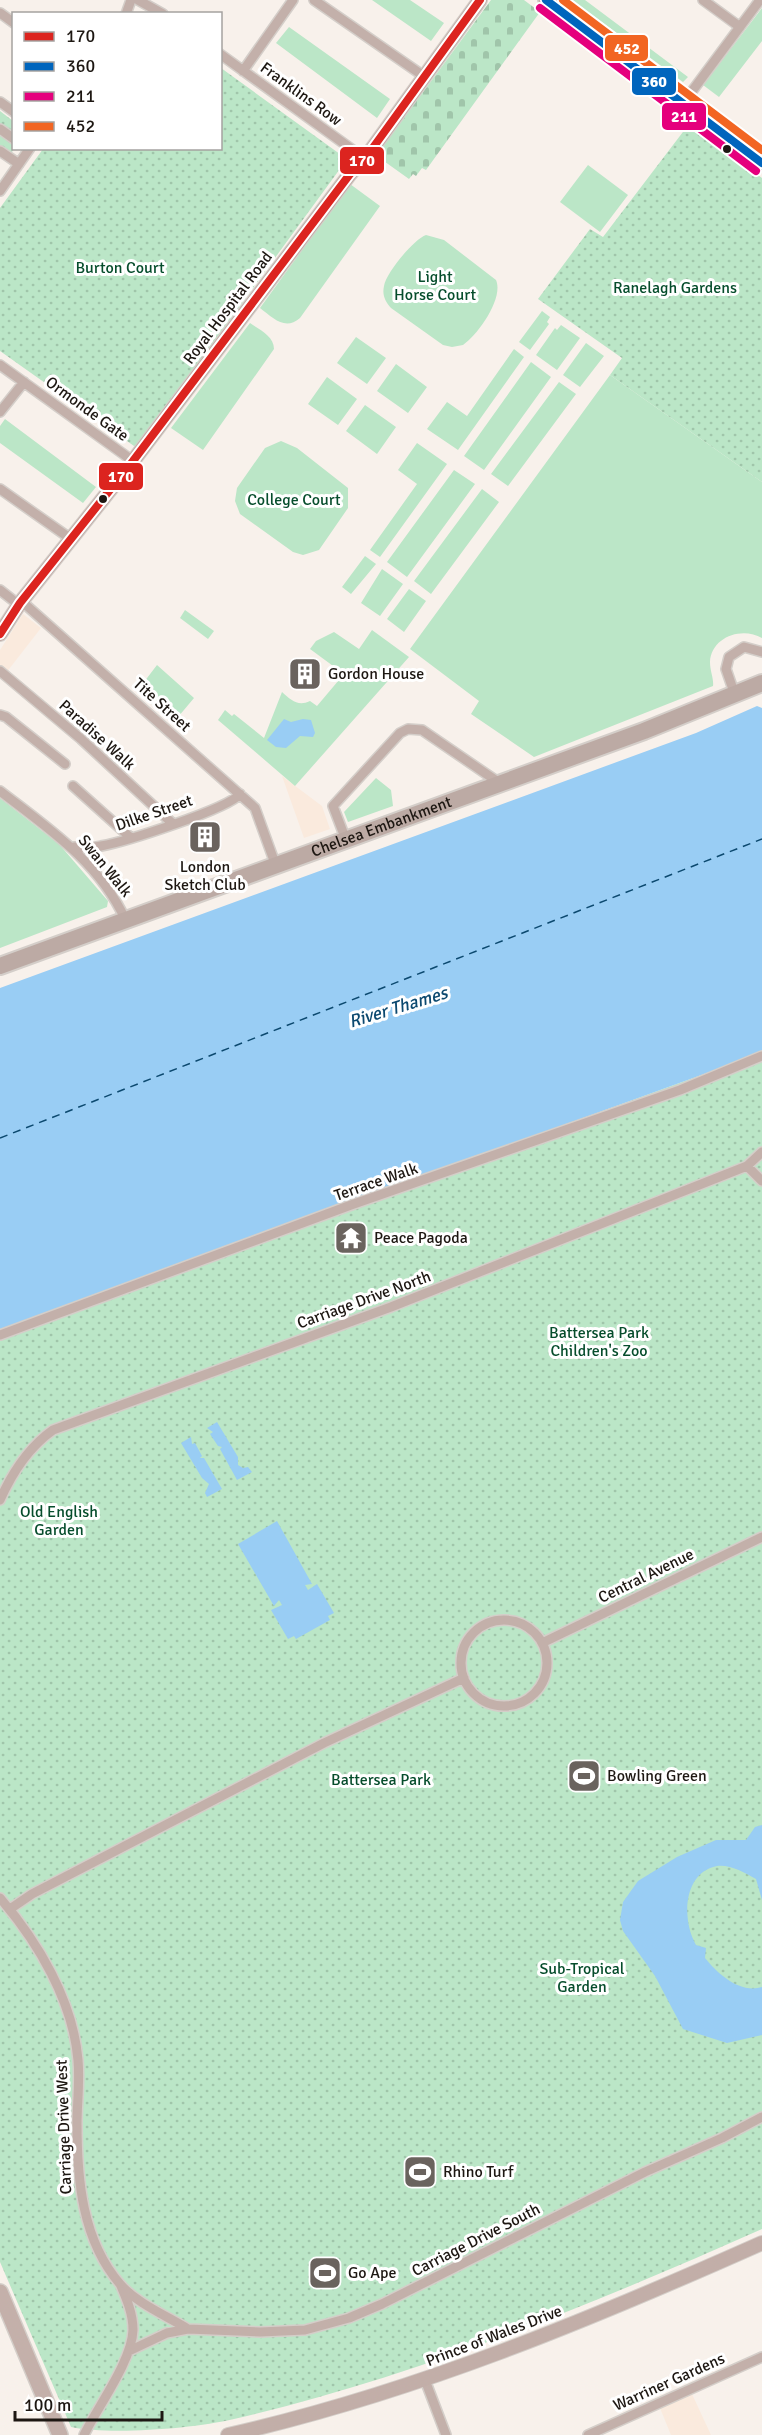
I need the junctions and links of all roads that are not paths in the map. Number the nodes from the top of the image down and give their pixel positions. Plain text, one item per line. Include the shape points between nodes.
1 (122, 0) edge
2 (134, 0) edge
3 (293, 0) edge
4 (314, 0) edge
5 (546, 0) edge
6 (702, 0) edge
7 (760, 0) edge
8 (477, 1) edge
9 (160, 12) edge
10 (740, 27) junction
11 (222, 55) edge
12 (243, 71) junction
13 (425, 77) junction
14 (684, 102) junction
15 (29, 150) edge
16 (0, 151) edge
17 (363, 158) junction
18 (762, 163) edge
19 (19, 165) junction
20 (0, 191) edge
21 (0, 365) edge
22 (24, 382) junction
23 (0, 412) edge
24 (133, 461) junction
25 (0, 489) edge
26 (71, 539) junction
27 (0, 590) edge
28 (20, 603) junction
29 (0, 634) edge
30 (762, 652) edge
31 (0, 671) edge
32 (762, 683) edge
33 (735, 694) junction
34 (0, 715) edge
35 (65, 764) dead end
36 (501, 784) junction
37 (73, 786) dead end
38 (0, 791) edge
39 (240, 794) junction
40 (172, 824) junction
41 (131, 838) junction
42 (346, 840) junction
43 (74, 847) junction
44 (276, 866) junction
45 (125, 919) junction
46 (0, 966) edge
47 (762, 1056) edge
48 (762, 1152) edge
49 (747, 1166) junction
50 (762, 1181) edge
51 (0, 1335) edge
52 (0, 1500) edge
53 (762, 1537) edge
54 (542, 1643) junction
55 (464, 1678) junction
56 (0, 1898) edge
57 (10, 1909) junction
58 (762, 2117) edge
59 (762, 2242) edge
60 (121, 2286) junction
61 (0, 2292) edge
62 (188, 2329) junction
63 (129, 2351) junction
64 (762, 2357) edge
65 (425, 2380) junction
66 (267, 2431) edge
67 (84, 2434) edge
68 (60, 2435) edge
69 (228, 2435) edge
70 (446, 2435) edge
71 (588, 2435) edge

1 - 2 street
2 - 9 street
3 - 12 street
4 - 13 street
5 - 14 main road
6 - 10 street
7 - 10 street
8 - 13 main road, Royal Hospital Road
10 - 14 street
11 - 12 street, Franklins Row
12 - 17 street, Franklins Row
13 - 17 main road, Royal Hospital Road
14 - 18 main road
15 - 19 street
16 - 19 street
17 - 24 main road, Royal Hospital Road
19 - 20 street
21 - 22 street, Ormonde Gate
22 - 23 street
22 - 24 street, Ormonde Gate
24 - 26 main road, Royal Hospital Road
25 - 26 street
26 - 28 main road, Royal Hospital Road
27 - 28 street, Tite Street
28 - 29 main road, Royal Hospital Road
28 - 39 street, Tite Street
30 - 33 street via 744,647 729,657 726,669
31 - 40 street, Paradise Walk via 81,739
32 - 33 highway, Chelsea Embankment
33 - 36 highway, Chelsea Embankment
34 - 35 street
36 - 42 highway, Chelsea Embankment
36 - 42 street via 423,730 408,729 333,806
37 - 41 street
38 - 43 street, Swan Walk
39 - 40 street, Dilke Street via 225,804
39 - 44 street, Tite Street via 255,808
40 - 41 street, Dilke Street
41 - 43 street, Dilke Street via 95,847
42 - 44 highway, Chelsea Embankment
43 - 45 street, Swan Walk via 113,895
44 - 45 highway, Chelsea Embankment
45 - 46 highway, Chelsea Embankment
47 - 51 street, Terrace Walk via 681,1090 351,1205
48 - 49 street, Carriage Drive North
49 - 50 street
49 - 52 street, Carriage Drive North via 391,1307 53,1430 40,1439 16,1469
53 - 54 street, Central Avenue
54 - 55 street via 524,1624 510,1620 482,1626 464,1646
54 - 55 street via 547,1655 544,1680 528,1699 517,1704 491,1704 475,1694
55 - 57 street via 324,1743
56 - 57 street, Carriage Drive West
57 - 60 street, Carriage Drive West via 58,1987 69,2023 78,2060 79,2181 83,2206 99,2252
58 - 62 street, Carriage Drive South via 349,2318 296,2331
59 - 65 main road, Prince of Wales Drive via 662,2289
60 - 62 street, Carriage Drive West
60 - 63 street via 130,2307 133,2330
61 - 68 main road
62 - 63 street, Carriage Drive South via 166,2333
63 - 67 street
64 - 71 street, Warriner Gardens
65 - 66 main road, Prince of Wales Drive
65 - 70 street
66 - 69 main road, Prince of Wales Drive

